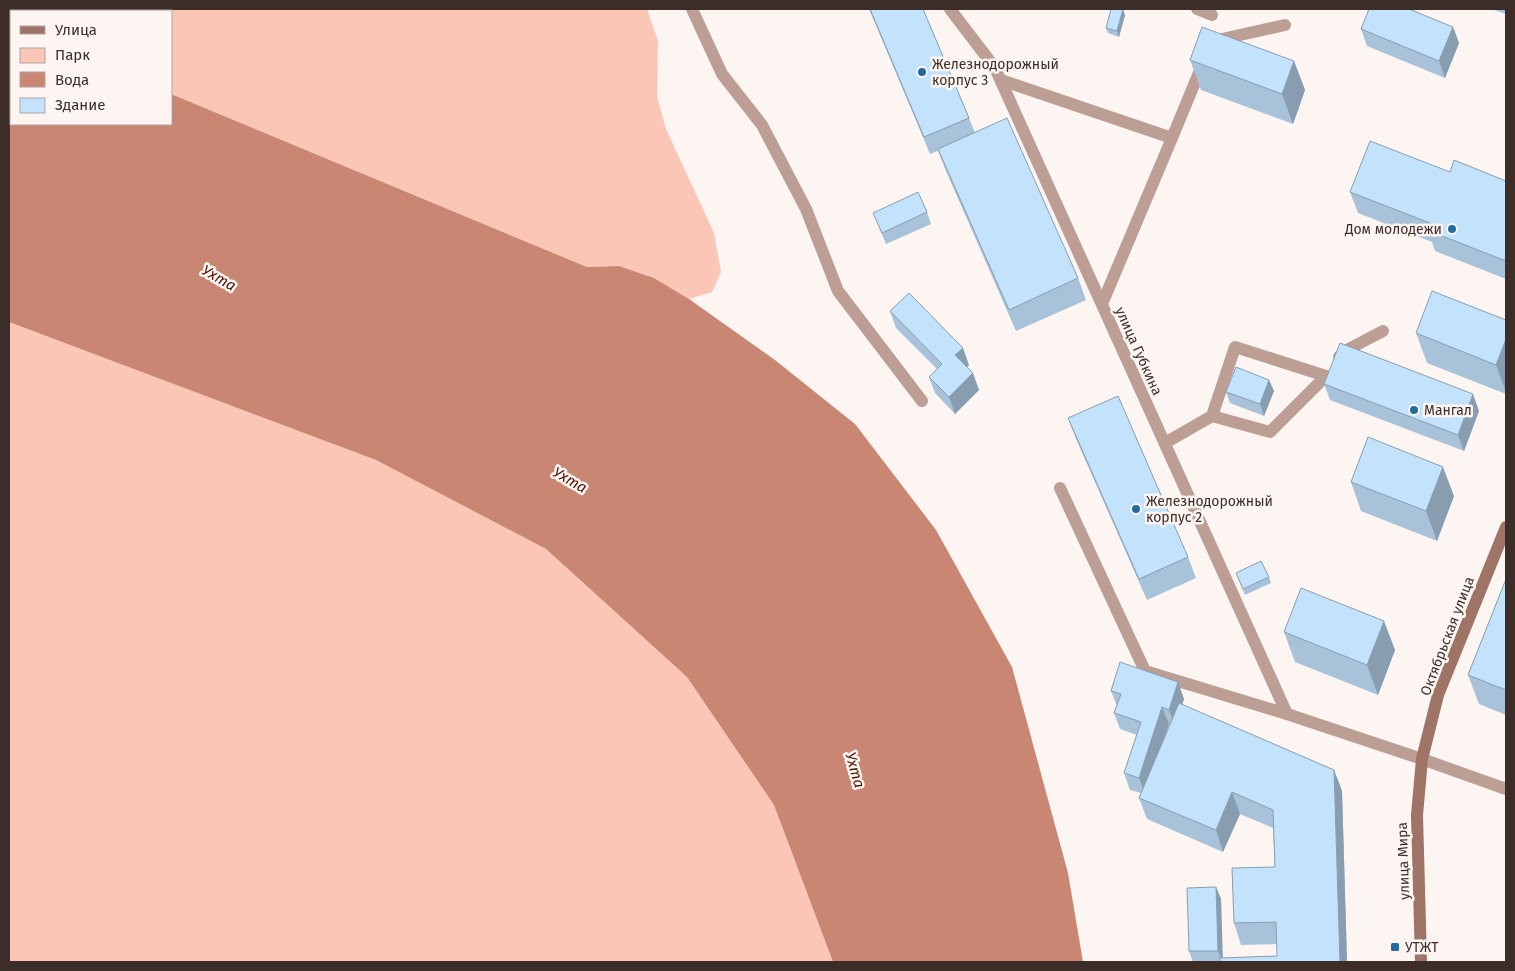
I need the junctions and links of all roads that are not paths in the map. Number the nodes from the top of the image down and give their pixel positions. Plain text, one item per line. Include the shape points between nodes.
1 (692, 9) edge
2 (950, 9) edge
3 (1197, 9) edge
4 (1212, 15) dead end
5 (1285, 24) dead end
6 (1001, 80) junction
7 (1172, 138) junction
8 (1102, 304) junction
9 (1382, 330) dead end
10 (1326, 376) junction
11 (922, 401) dead end
12 (1212, 416) junction
13 (1164, 443) junction
14 (1060, 488) dead end
15 (1506, 527) edge
16 (1287, 714) junction
17 (1422, 759) junction
18 (1506, 789) edge
19 (1421, 962) edge

1 - 11 street via 722,74 762,124 802,200 838,291
2 - 6 street, улица Губкина
3 - 4 street
5 - 7 street via 1211,42
6 - 7 street
6 - 8 street, улица Губкина
7 - 8 street
8 - 13 street, улица Губкина
9 - 10 street via 1343,352
10 - 12 street via 1270,432
10 - 12 street via 1235,348
12 - 13 street
13 - 16 street, улица Губкина
14 - 16 street via 1145,671
15 - 17 main road, Октябрьская улица via 1438,695
16 - 17 street
17 - 18 street
17 - 19 main road, улица Мира via 1417,815

